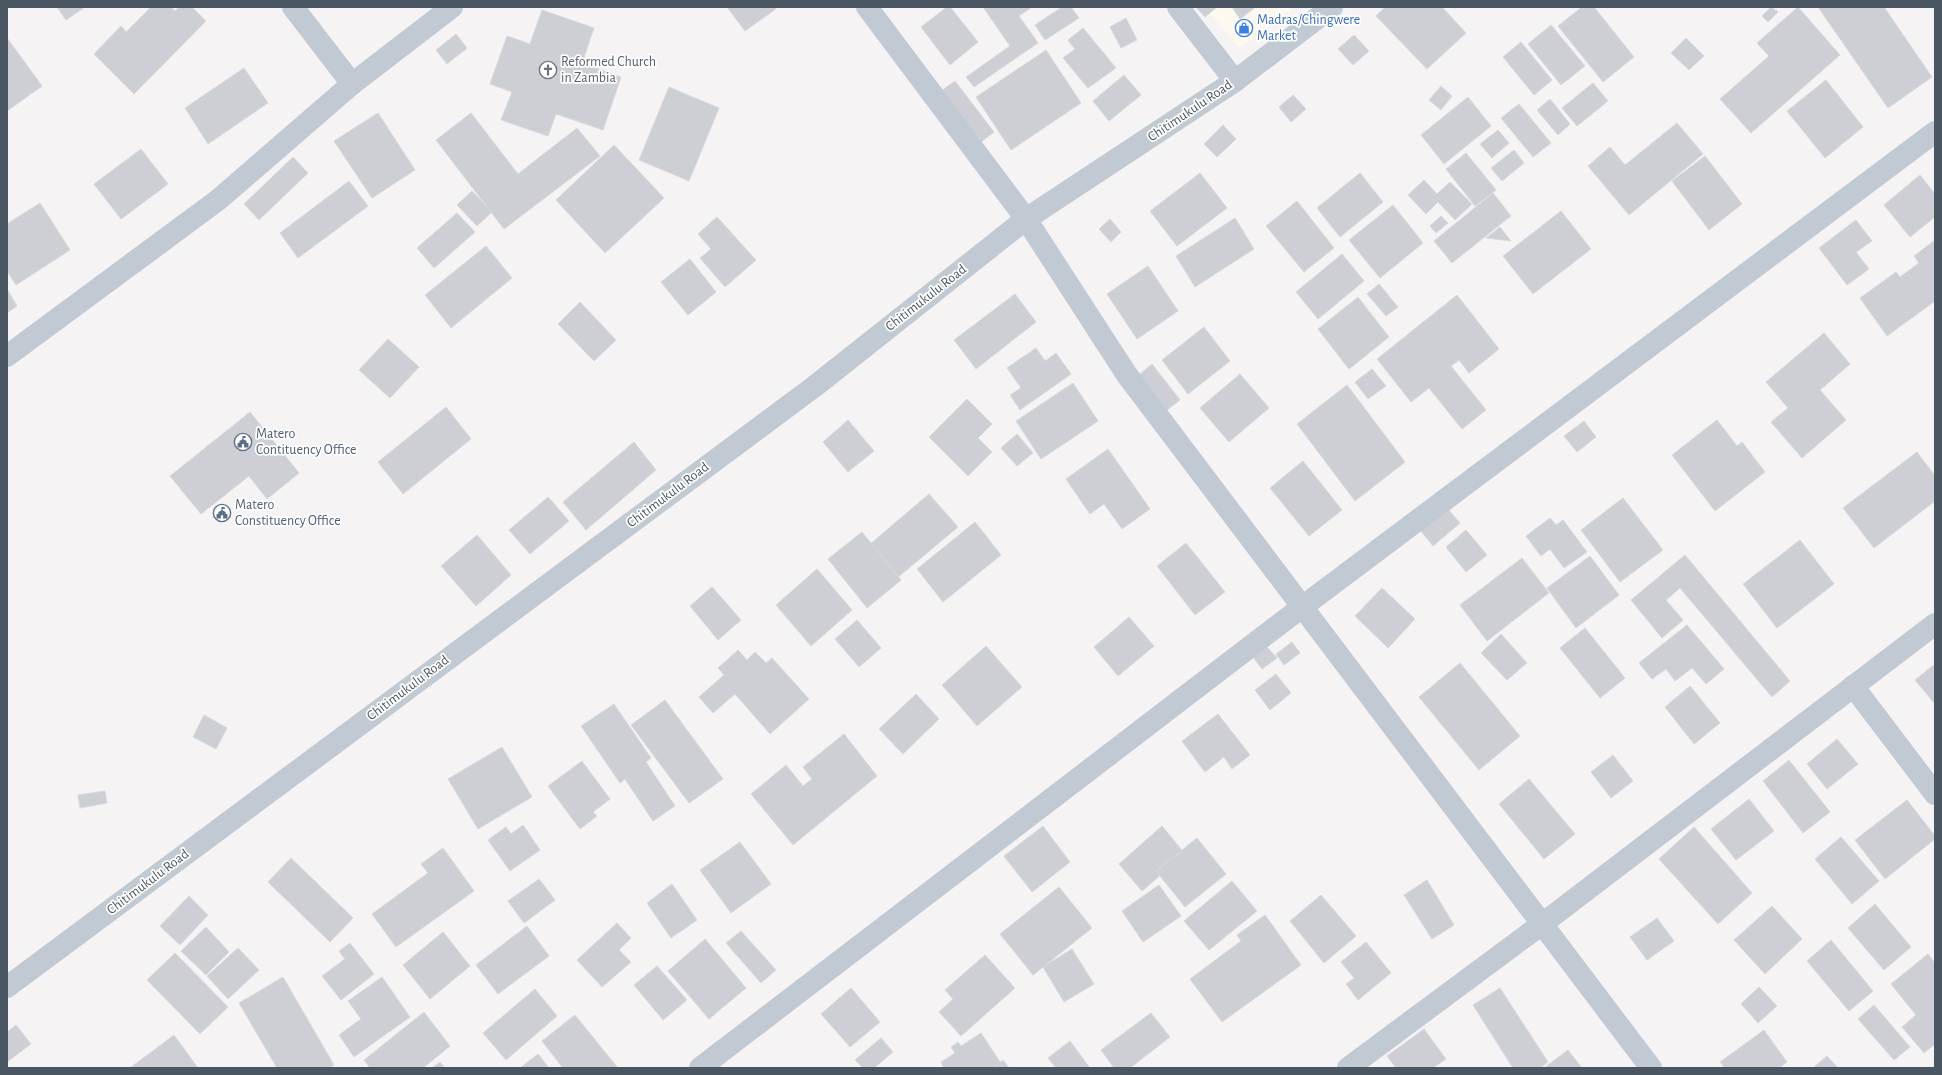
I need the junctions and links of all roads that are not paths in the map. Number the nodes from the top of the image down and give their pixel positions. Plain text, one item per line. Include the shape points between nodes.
1 (293, 7) edge
2 (452, 7) edge
3 (867, 7) edge
4 (1178, 7) edge
5 (1332, 7) edge
6 (1234, 81) junction
7 (352, 84) junction
8 (1935, 132) edge
9 (1026, 219) junction
10 (7, 356) edge
11 (1302, 607) junction
12 (1935, 624) edge
13 (1853, 686) junction
14 (1935, 794) edge
15 (1542, 924) junction
16 (7, 987) edge
17 (700, 1068) edge
18 (1348, 1068) edge
19 (1651, 1068) edge

1 - 7 street
2 - 7 street
3 - 9 street
4 - 6 street
5 - 6 street, Chitimukulu Road
6 - 9 street, Chitimukulu Road
7 - 10 street via 218,200
8 - 11 street
9 - 11 street via 1126,375
9 - 16 street, Chitimukulu Road via 815,386
11 - 15 street
11 - 17 street
12 - 13 street
13 - 14 street
13 - 15 street
15 - 18 street
15 - 19 street

